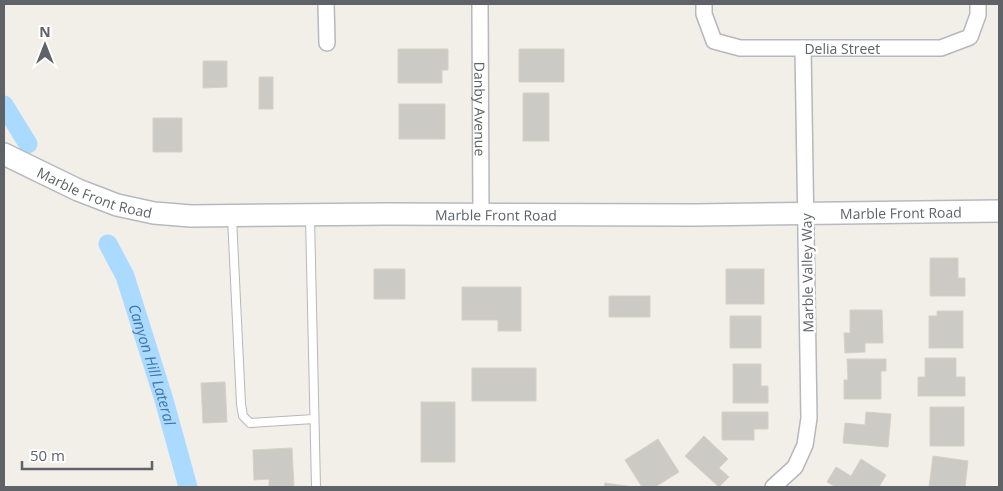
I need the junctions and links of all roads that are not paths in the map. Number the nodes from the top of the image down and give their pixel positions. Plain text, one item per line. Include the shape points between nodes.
1 (326, 4) edge
2 (480, 4) edge
3 (704, 4) edge
4 (978, 4) edge
5 (327, 43) dead end
6 (803, 48) junction
7 (4, 154) edge
8 (999, 211) edge
9 (806, 214) junction
10 (310, 215) junction
11 (232, 216) junction
12 (481, 216) junction
13 (314, 419) junction
14 (316, 487) edge
15 (773, 487) edge

1 - 5 street
2 - 12 street, Danby Avenue
3 - 6 street, Delia Street via 704,14 714,42 740,48
4 - 6 street, Delia Street via 978,15 970,38 941,48
6 - 9 street, Marble Valley Way
7 - 11 street, Marble Front Road via 117,205 154,213
8 - 9 street, Marble Front Road
9 - 12 street, Marble Front Road
9 - 15 street, Marble Valley Way via 809,418 805,445 795,467
10 - 11 street, Marble Front Road
10 - 12 street, Marble Front Road
10 - 13 lane
11 - 13 lane via 244,416 250,423
13 - 14 lane

